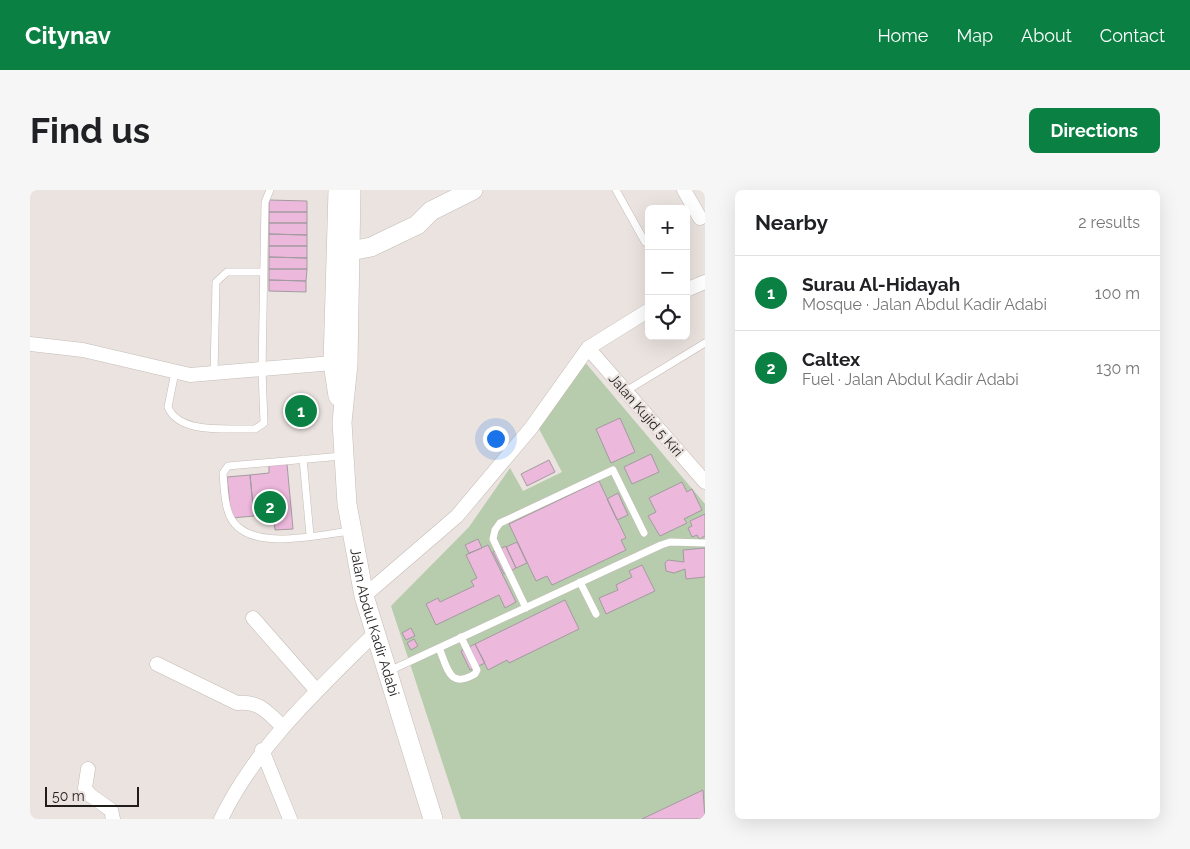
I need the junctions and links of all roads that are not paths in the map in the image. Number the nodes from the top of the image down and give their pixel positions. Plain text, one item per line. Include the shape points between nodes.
1 (270, 190) edge
2 (338, 190) edge
3 (352, 190) edge
4 (473, 190) edge
5 (616, 190) edge
6 (684, 190) edge
7 (700, 218) dead end
8 (645, 242) dead end
9 (343, 246) junction
10 (264, 272) junction
11 (705, 282) edge
12 (690, 288) edge
13 (645, 312) edge
14 (30, 344) edge
15 (704, 344) edge
16 (588, 348) junction
17 (333, 364) junction
18 (262, 370) junction
19 (175, 372) junction
20 (214, 374) junction
21 (626, 391) junction
22 (342, 422) junction
23 (343, 456) junction
24 (303, 459) junction
25 (705, 482) edge
26 (350, 531) junction
27 (644, 533) dead end
28 (310, 535) junction
29 (705, 544) edge
30 (580, 582) junction
31 (364, 596) junction
32 (526, 608) junction
33 (596, 614) dead end
34 (253, 618) dead end
35 (375, 633) junction
36 (461, 637) junction
37 (438, 648) junction
38 (157, 664) dead end
39 (387, 672) junction
40 (317, 691) junction
41 (283, 727) junction
42 (262, 750) junction
43 (88, 769) dead end
44 (113, 819) edge
45 (221, 819) edge
46 (290, 819) edge
47 (433, 819) edge

1 - 10 lane via 265,202
2 - 9 main road, Jalan Abdul Kadir Adabi
3 - 9 main road, Jalan Abdul Kadir Adabi
4 - 9 main road via 431,211 417,225 371,247
5 - 8 lane
6 - 7 street
9 - 17 main road, Jalan Abdul Kadir Adabi
9 - 22 main road, Jalan Abdul Kadir Adabi via 348,364
10 - 18 lane
10 - 20 lane via 227,272 216,282
11 - 12 street
13 - 16 street
14 - 19 street via 83,350
15 - 21 lane
16 - 21 street, Jalan Kujid 5 Kiri
16 - 31 street via 531,428 456,516
17 - 18 street
17 - 22 main road, Jalan Abdul Kadir Adabi
18 - 19 lane via 265,419 262,426 255,429 188,426 168,407
18 - 20 street
19 - 20 street via 190,376
21 - 25 street, Jalan Kujid 5 Kiri
22 - 23 main road, Jalan Abdul Kadir Adabi
23 - 24 lane
23 - 26 main road, Jalan Abdul Kadir Adabi
24 - 28 lane
24 - 28 lane via 228,466 223,475 228,512 244,532 260,539
26 - 28 lane
26 - 31 main road, Jalan Abdul Kadir Adabi
27 - 32 lane via 613,470 500,523 493,535 494,542
29 - 30 lane via 670,542
30 - 32 lane
30 - 33 lane
31 - 35 main road, Jalan Abdul Kadir Adabi
32 - 36 lane
34 - 40 street
35 - 39 main road, Jalan Abdul Kadir Adabi
35 - 40 street
36 - 37 lane
36 - 37 lane via 477,670 462,681 452,676
37 - 39 lane
38 - 41 street via 237,704 252,702
39 - 47 main road, Jalan Abdul Kadir Adabi
40 - 41 street
41 - 42 street
42 - 45 street
42 - 46 street
43 - 44 street via 85,788 90,796 111,810

